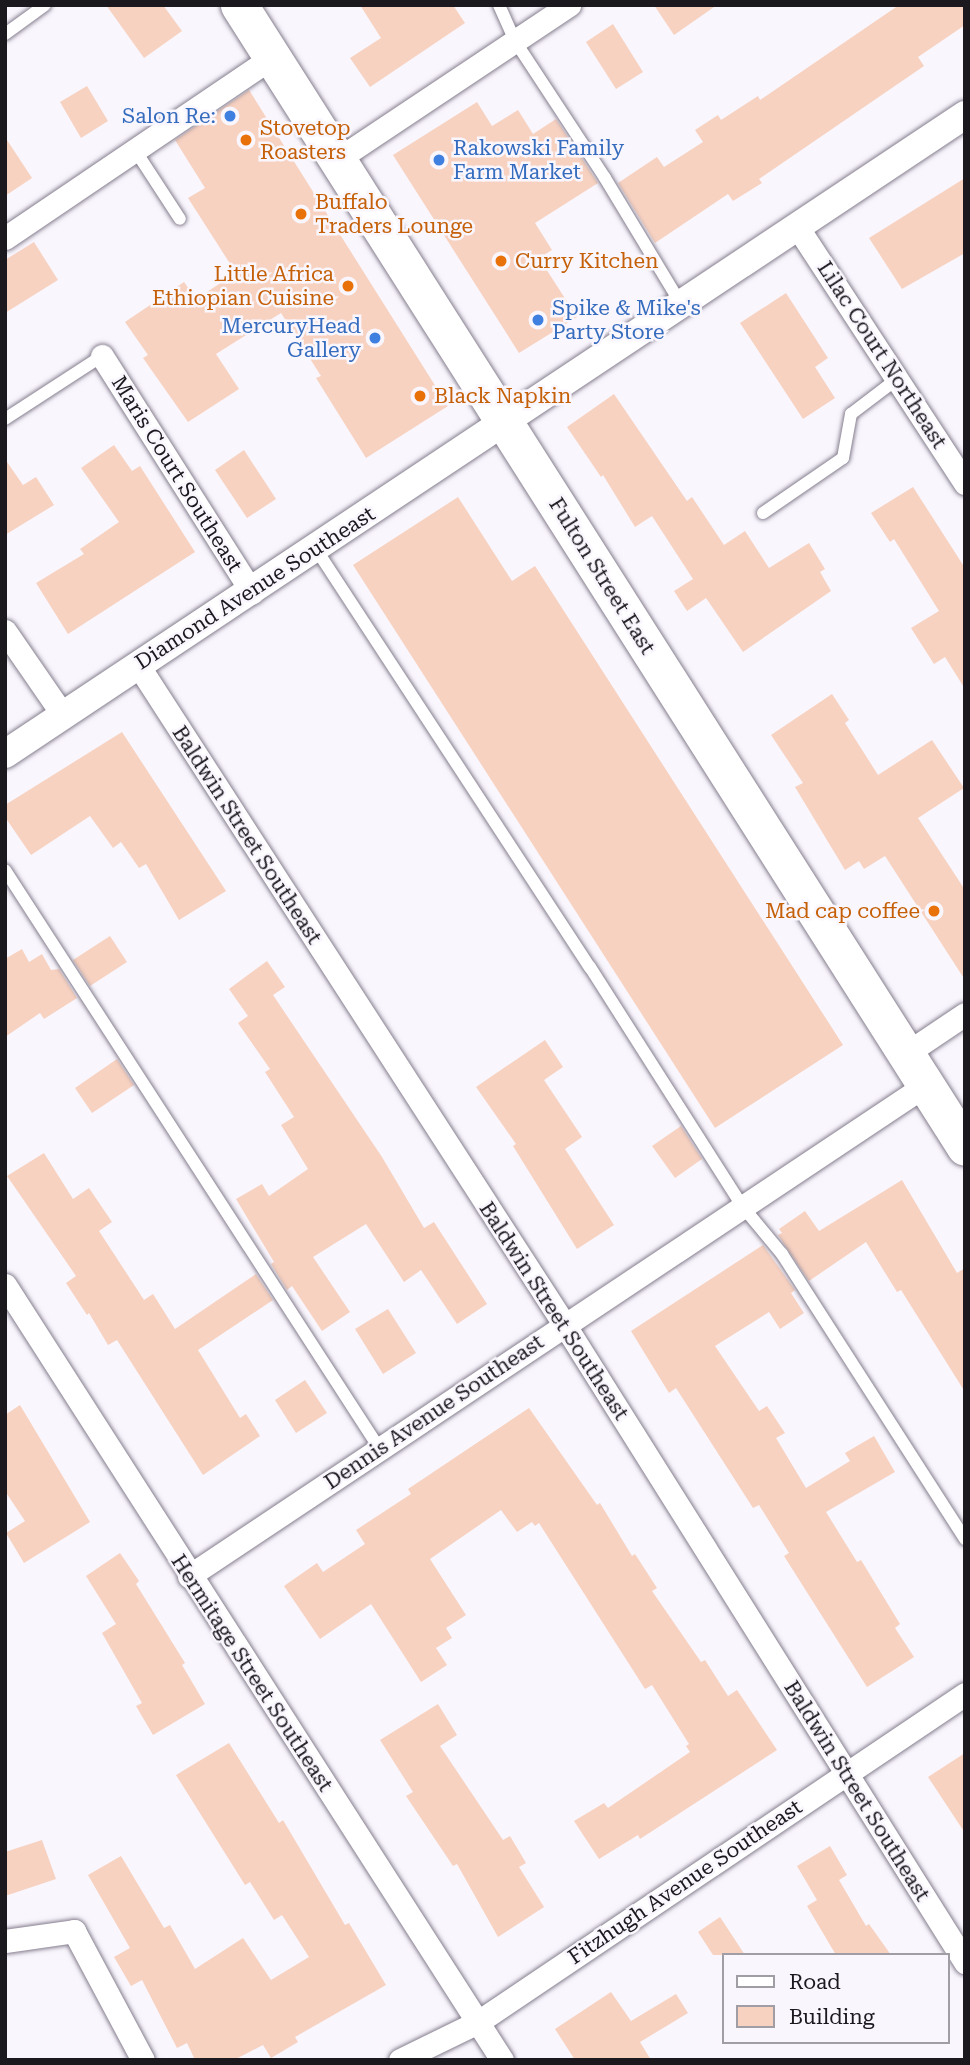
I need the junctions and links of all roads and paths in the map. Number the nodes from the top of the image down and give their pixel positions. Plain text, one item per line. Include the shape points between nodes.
1 (45, 5) edge
2 (239, 5) edge
3 (499, 5) edge
4 (569, 5) edge
5 (5, 34) edge
6 (515, 41) junction
7 (272, 57) junction
8 (965, 115) edge
9 (135, 150) junction
10 (338, 159) junction
11 (180, 219) dead end
12 (798, 228) junction
13 (5, 238) edge
14 (681, 304) junction
15 (102, 356) joint
16 (897, 379) junction
17 (5, 419) edge
18 (504, 421) junction
19 (965, 483) edge
20 (763, 513) dead end
21 (316, 549) junction
22 (252, 592) junction
23 (5, 631) edge
24 (138, 665) junction
25 (63, 715) junction
26 (5, 754) edge
27 (5, 870) edge
28 (965, 1014) edge
29 (904, 1055) junction
30 (924, 1086) junction
31 (965, 1147) edge
32 (743, 1207) junction
33 (5, 1285) edge
34 (564, 1324) junction
35 (379, 1448) junction
36 (965, 1539) edge
37 (189, 1576) junction
38 (965, 1694) edge
39 (846, 1773) junction
40 (5, 1941) edge
41 (965, 1962) edge
42 (478, 2022) junction
43 (144, 2060) edge
44 (400, 2060) edge
45 (502, 2060) edge

1 - 5 lane
2 - 7 main road, Fulton Street East
3 - 6 lane
4 - 6 street
6 - 10 street
6 - 14 lane
7 - 9 street
7 - 10 main road, Fulton Street East
8 - 12 street, Diamond Avenue Southeast
9 - 11 lane
9 - 13 street
10 - 18 main road, Fulton Street East
12 - 14 street, Diamond Avenue Southeast
12 - 16 street, Lilac Court Northeast
14 - 18 street, Diamond Avenue Southeast
15 - 17 lane
15 - 22 street, Maris Court Southeast
16 - 19 street, Lilac Court Northeast
16 - 20 lane via 851,414 843,458
18 - 21 street, Diamond Avenue Southeast
18 - 29 main road, Fulton Street East
21 - 22 street, Diamond Avenue Southeast
21 - 32 lane
22 - 24 street, Diamond Avenue Southeast
23 - 25 street
24 - 25 street, Diamond Avenue Southeast
24 - 34 street, Baldwin Street Southeast
25 - 26 street, Diamond Avenue Southeast
27 - 35 lane
28 - 29 street
29 - 30 main road, Fulton Street East
30 - 31 main road, Fulton Street East
30 - 32 street, Dennis Avenue Southeast
32 - 34 street, Dennis Avenue Southeast
32 - 36 lane via 782,1255
33 - 37 street, Hermitage Street Southeast
34 - 35 street, Dennis Avenue Southeast
34 - 39 street, Baldwin Street Southeast
35 - 37 street, Dennis Avenue Southeast
37 - 42 street, Hermitage Street Southeast
38 - 39 street, Fitzhugh Avenue Southeast
39 - 41 street, Baldwin Street Southeast
39 - 42 street, Fitzhugh Avenue Southeast
40 - 43 street via 74,1931
42 - 44 street, Fitzhugh Avenue Southeast
42 - 45 street, Hermitage Street Southeast

